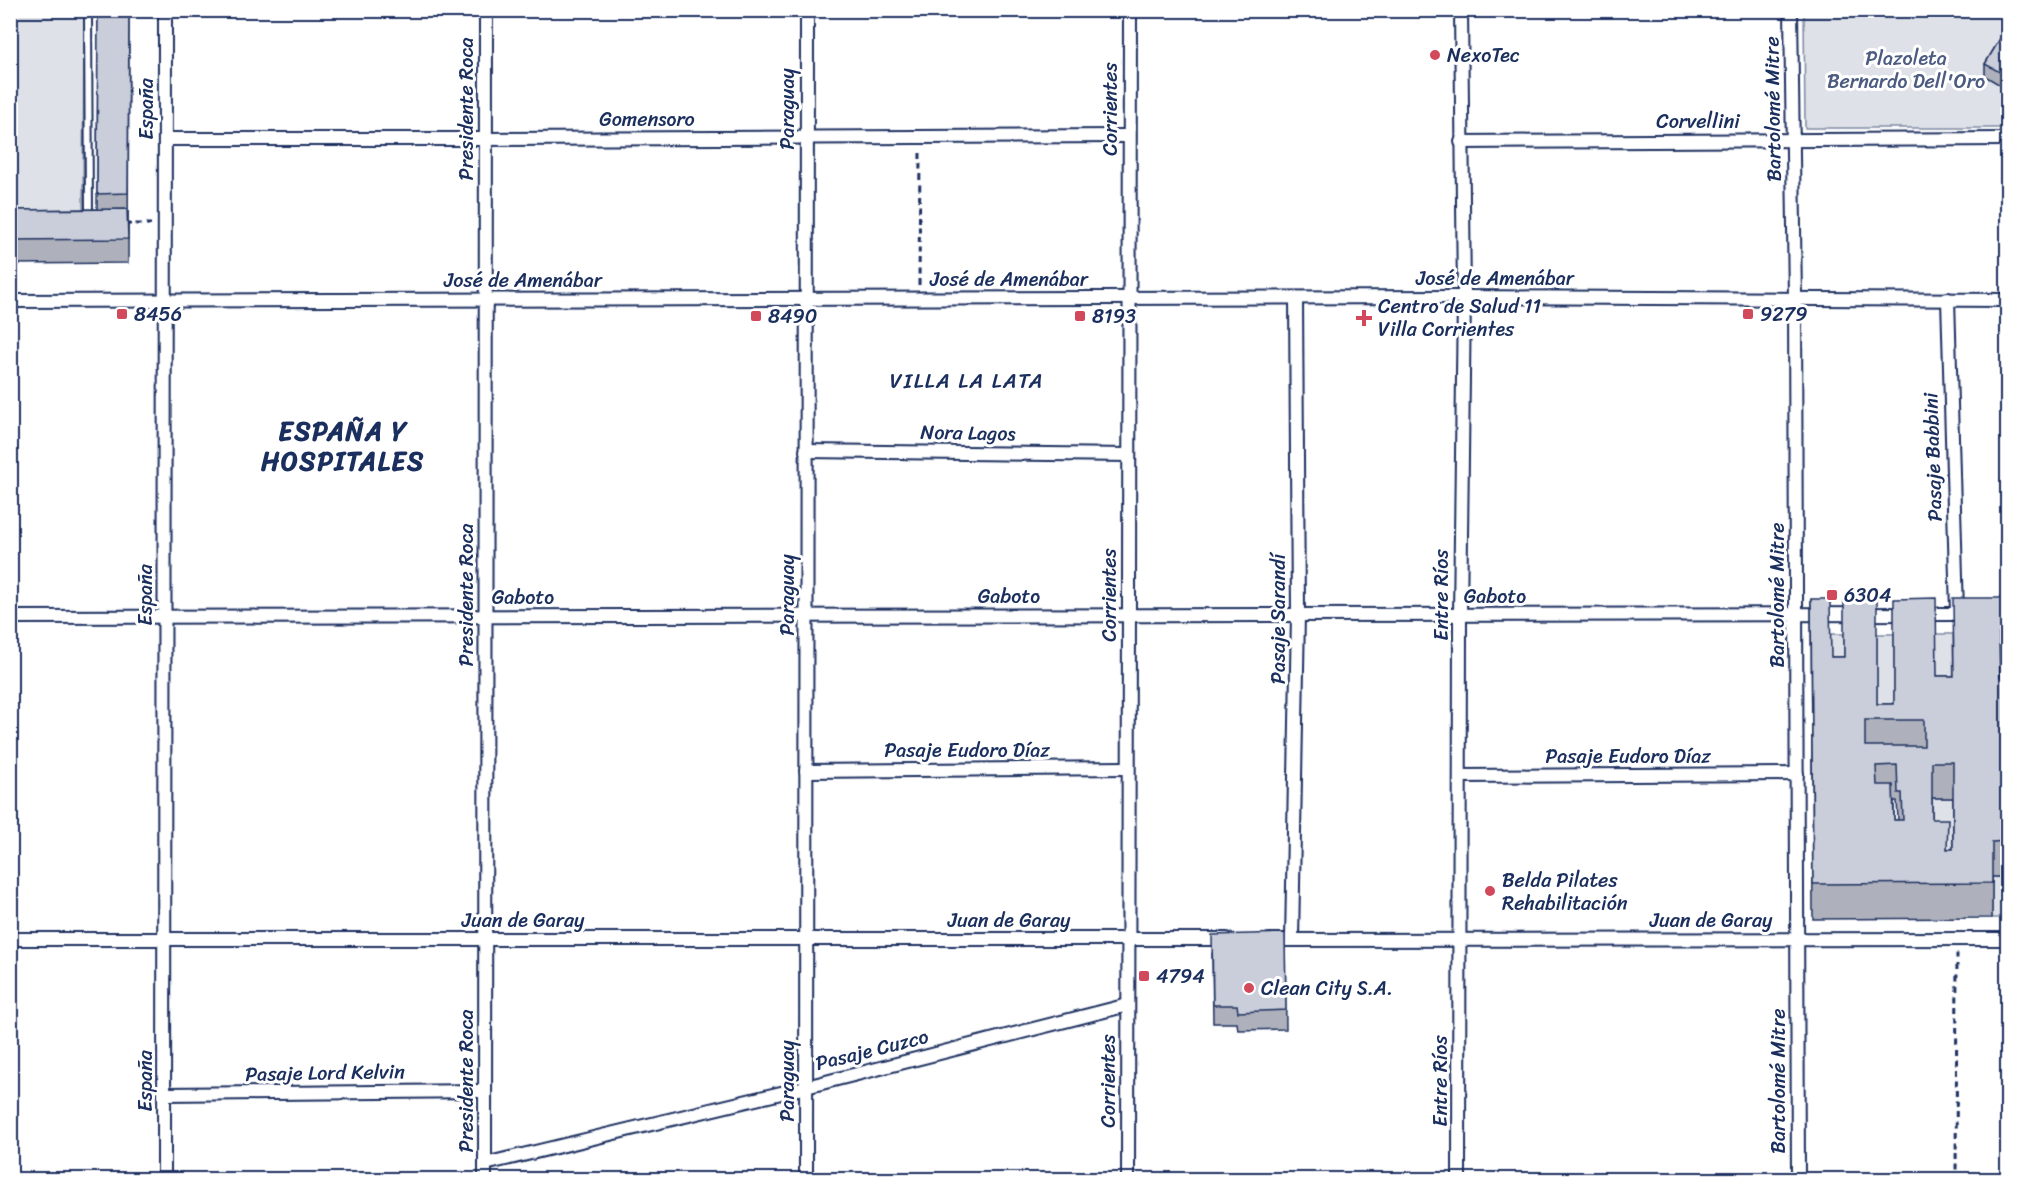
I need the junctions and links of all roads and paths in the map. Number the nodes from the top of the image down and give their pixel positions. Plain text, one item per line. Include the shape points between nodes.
1 (88, 10) edge
2 (165, 10) edge
3 (486, 10) edge
4 (807, 10) edge
5 (1130, 10) edge
6 (1461, 10) edge
7 (1791, 10) edge
8 (1129, 136) junction
9 (920, 137) junction
10 (807, 138) junction
11 (165, 139) junction
12 (485, 139) junction
13 (2007, 139) edge
14 (1793, 140) junction
15 (1461, 142) junction
16 (89, 224) edge
17 (122, 224) edge
18 (165, 224) junction
19 (1464, 297) junction
20 (1296, 298) junction
21 (807, 299) junction
22 (919, 299) junction
23 (1130, 299) junction
24 (1795, 299) junction
25 (1948, 299) junction
26 (486, 300) junction
27 (2007, 300) edge
28 (10, 301) edge
29 (165, 301) junction
30 (806, 451) junction
31 (1129, 454) junction
32 (1957, 614) junction
33 (1977, 614) edge
34 (1129, 615) junction
35 (1298, 615) junction
36 (1460, 615) junction
37 (1796, 615) junction
38 (806, 616) junction
39 (165, 617) junction
40 (486, 617) junction
41 (10, 618) edge
42 (1128, 768) junction
43 (806, 771) junction
44 (1797, 774) junction
45 (1460, 776) junction
46 (10, 939) edge
47 (165, 939) junction
48 (486, 939) junction
49 (806, 939) junction
50 (1128, 939) junction
51 (1234, 939) edge
52 (1257, 939) edge
53 (1292, 939) junction
54 (1957, 939) junction
55 (2007, 939) edge
56 (1460, 940) junction
57 (1797, 940) junction
58 (1128, 1005) junction
59 (806, 1087) junction
60 (485, 1091) junction
61 (165, 1094) junction
62 (485, 1164) junction
63 (165, 1179) edge
64 (485, 1179) edge
65 (806, 1179) edge
66 (1128, 1179) edge
67 (1459, 1179) edge
68 (1798, 1179) edge
69 (1956, 1179) edge

1 - 16 lane
2 - 11 street, España
3 - 12 street, Presidente Roca
4 - 10 street, Paraguay
5 - 8 street, Corrientes
6 - 15 street, Entre Ríos
7 - 14 street, Bartolomé Mitre
8 - 9 street, Gomensoro
8 - 23 street, Corrientes
9 - 10 street, Gomensoro
9 - 22 path
10 - 12 street, Gomensoro
10 - 21 street, Paraguay
11 - 12 street, Gomensoro
11 - 18 street, España
12 - 26 street, Presidente Roca
13 - 14 street, Corvellini
14 - 15 street, Corvellini
14 - 24 street, Bartolomé Mitre
15 - 19 street, Entre Ríos
17 - 18 path
18 - 29 street, España
19 - 20 street, José de Amenábar
19 - 24 street, José de Amenábar
19 - 36 street, Entre Ríos
20 - 23 street, José de Amenábar
20 - 35 street, Pasaje Sarandí
21 - 22 street, José de Amenábar
21 - 26 street, José de Amenábar
21 - 30 street, Paraguay
22 - 23 street, José de Amenábar
23 - 31 street, Corrientes
24 - 25 street, José de Amenábar
24 - 37 street, Bartolomé Mitre
25 - 27 street, José de Amenábar
25 - 32 street, Pasaje Babbini
26 - 29 street, José de Amenábar
26 - 40 street, Presidente Roca
28 - 29 street, José de Amenábar
29 - 39 street, España
30 - 31 street, Nora Lagos
30 - 38 street, Paraguay
31 - 34 street, Corrientes
32 - 33 street, Gaboto
32 - 37 street, Gaboto
34 - 35 street, Gaboto
34 - 38 street, Gaboto
34 - 42 street, Corrientes
35 - 36 street, Gaboto
35 - 53 street, Pasaje Sarandí
36 - 37 street, Gaboto
36 - 45 street, Entre Ríos
37 - 44 street, Bartolomé Mitre
38 - 40 street, Gaboto
38 - 43 street, Paraguay
39 - 40 street, Gaboto
39 - 41 street, Gaboto
39 - 47 street, España
40 - 48 street, Presidente Roca
42 - 43 street, Pasaje Eudoro Díaz
42 - 50 street, Corrientes
43 - 49 street, Paraguay
44 - 45 street, Pasaje Eudoro Díaz
44 - 57 street, Bartolomé Mitre
45 - 56 street, Entre Ríos
46 - 47 street, Juan de Garay
47 - 48 street, Juan de Garay
47 - 61 street, España
48 - 49 street, Juan de Garay
48 - 60 street, Presidente Roca
49 - 50 street, Juan de Garay
49 - 59 street, Paraguay
50 - 51 street, Juan de Garay
50 - 58 street, Corrientes
52 - 53 street, Juan de Garay
53 - 56 street, Juan de Garay
54 - 55 street, Juan de Garay
54 - 57 street, Juan de Garay
54 - 69 path
56 - 57 street, Juan de Garay
56 - 67 street, Entre Ríos
57 - 68 street, Bartolomé Mitre
58 - 59 street, Pasaje Cuzco
58 - 66 street, Corrientes
59 - 62 street, Pasaje Cuzco
59 - 65 street, Paraguay
60 - 61 street, Pasaje Lord Kelvin
60 - 62 street, Presidente Roca
61 - 63 street, España
62 - 64 street, Presidente Roca

